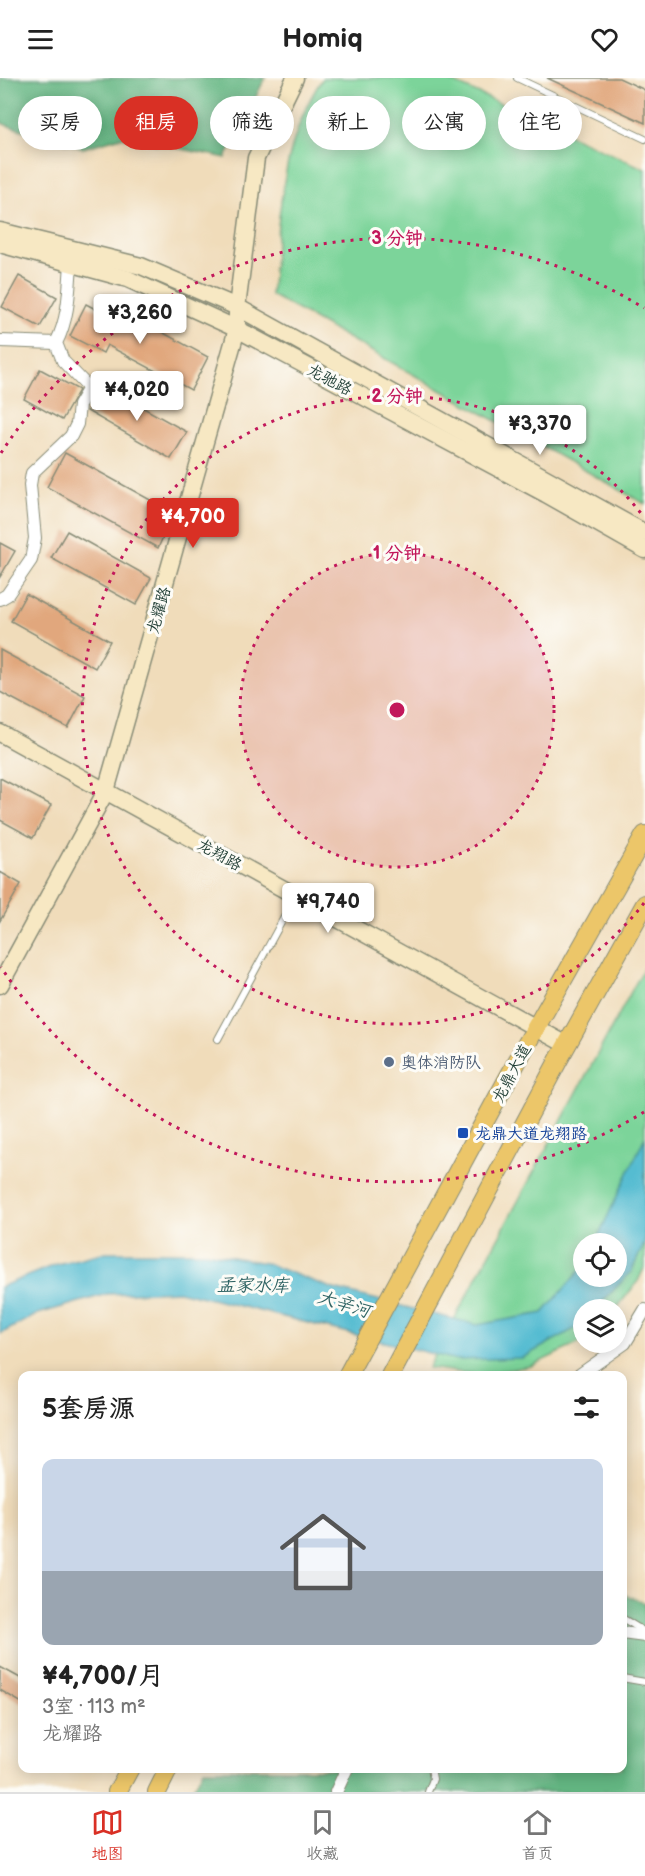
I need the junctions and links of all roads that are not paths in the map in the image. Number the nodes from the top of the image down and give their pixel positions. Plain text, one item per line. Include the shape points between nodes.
1 (295, 78) edge
2 (517, 78) edge
3 (645, 139) edge
4 (0, 231) edge
5 (0, 244) edge
6 (71, 263) junction
7 (237, 307) junction
8 (237, 329) junction
9 (0, 341) edge
10 (56, 342) junction
11 (645, 533) edge
12 (645, 550) edge
13 (0, 599) edge
14 (0, 733) edge
15 (106, 791) junction
16 (645, 835) edge
17 (295, 896) junction
18 (645, 904) edge
19 (0, 985) edge
20 (535, 1029) junction
21 (218, 1039) dead end
22 (567, 1045) junction
23 (645, 1310) edge
24 (350, 1371) edge
25 (393, 1371) edge
26 (585, 1371) edge
27 (627, 1621) edge
28 (627, 1633) edge
29 (645, 1634) edge
30 (627, 1679) edge
31 (645, 1682) edge
32 (127, 1773) edge
33 (166, 1773) edge
34 (345, 1773) edge
35 (432, 1773) edge
36 (117, 1792) edge
37 (157, 1792) edge
38 (336, 1792) edge
39 (428, 1792) edge

1 - 7 street, 龙耀路 via 256,158
2 - 3 lane
4 - 7 street, 龙驰路 via 141,266
5 - 6 street, 龙驰路
6 - 8 street, 龙驰路 via 128,279
6 - 10 street via 64,328
7 - 8 street, 龙耀路
7 - 11 street, 龙驰路
8 - 12 street, 龙驰路
8 - 15 street, 龙耀路
9 - 10 street
10 - 13 street via 63,361 89,388 71,436 32,473 35,538 31,560
14 - 15 street, 龙翔路
15 - 17 street, 龙翔路
15 - 19 street, 龙耀路
16 - 20 main road, 龙鼎大道
17 - 20 street, 龙翔路
17 - 21 lane
18 - 22 main road
20 - 22 street, 龙翔路
20 - 24 main road, 龙鼎大道
22 - 25 main road
23 - 26 street via 625,1343
27 - 29 lane
28 - 29 street
30 - 31 lane
32 - 36 main road
33 - 37 main road
34 - 38 street
35 - 39 lane

